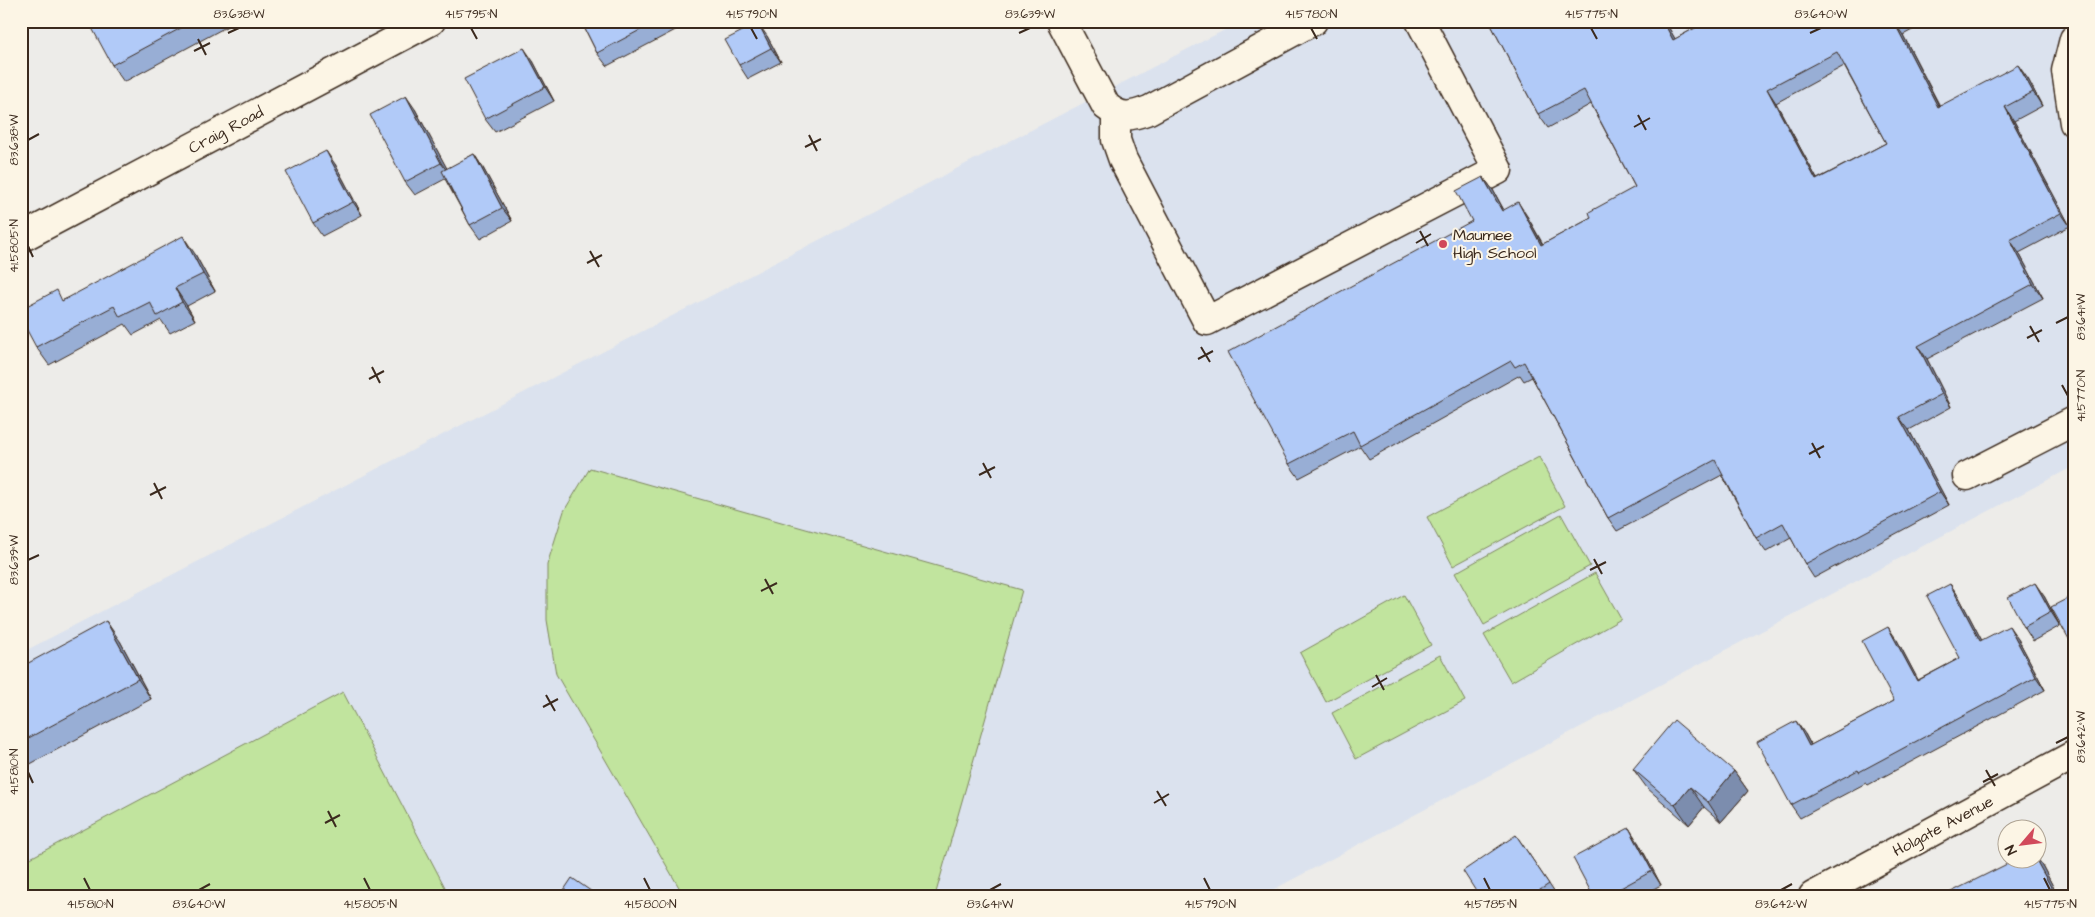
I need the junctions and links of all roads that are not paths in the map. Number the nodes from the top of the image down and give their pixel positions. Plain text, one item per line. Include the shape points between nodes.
1 (431, 21) edge
2 (1060, 21) edge
3 (1313, 21) edge
4 (1420, 21) edge
5 (2074, 39) edge
6 (1116, 114) junction
7 (2074, 123) edge
8 (21, 238) edge
9 (2074, 421) edge
10 (1967, 476) dead end
11 (2074, 755) edge
12 (1812, 896) edge

1 - 8 street, Craig Road
2 - 6 street via 1106,106
3 - 6 street via 1149,110 1132,116
4 - 6 street via 1498,170 1207,321 1123,160 1116,140
5 - 7 street via 2066,71
9 - 10 street
11 - 12 street, Holgate Avenue

